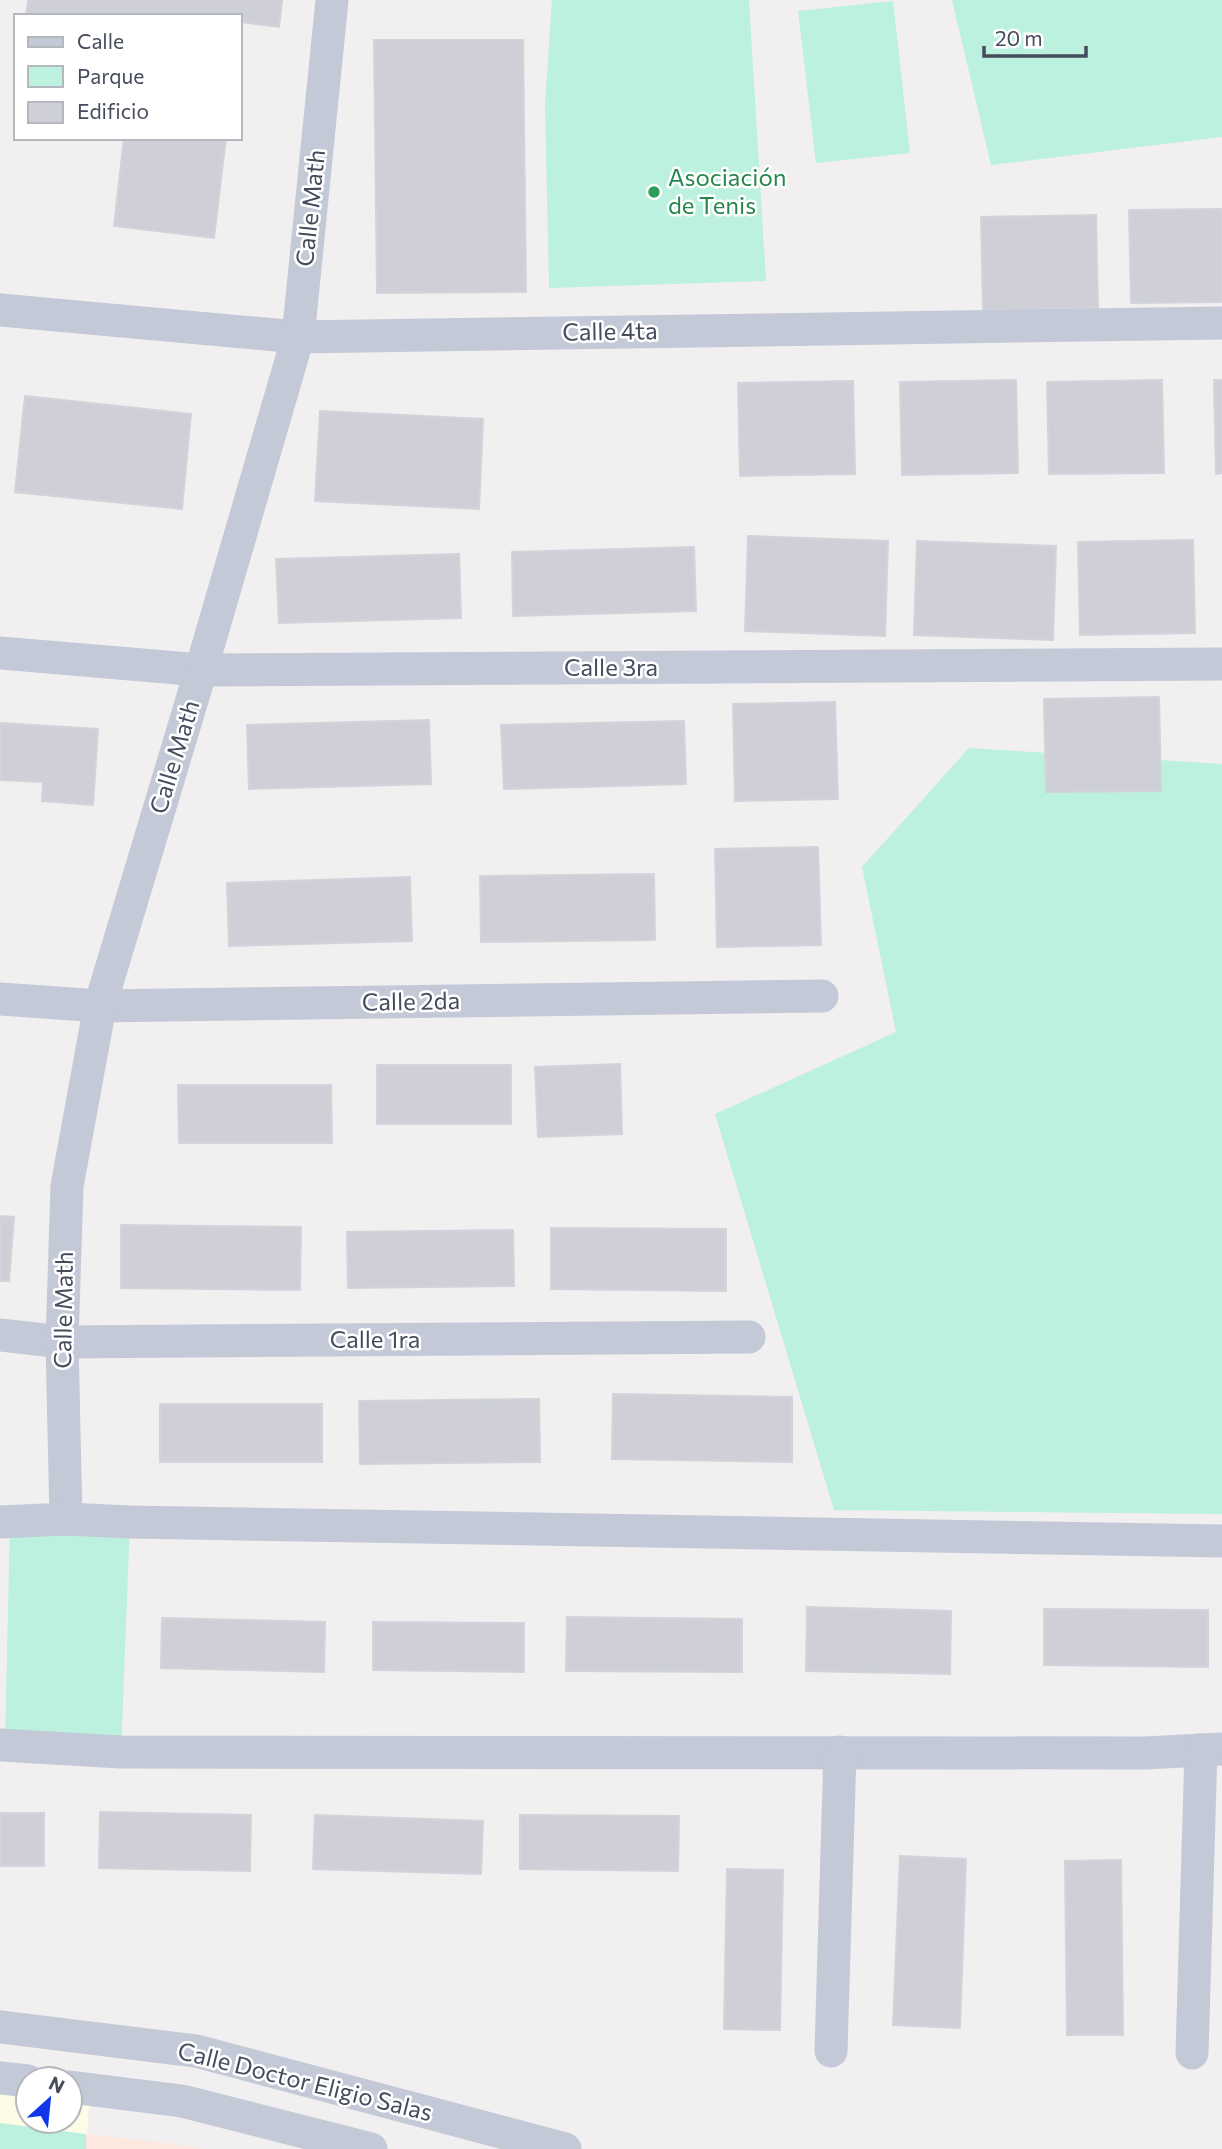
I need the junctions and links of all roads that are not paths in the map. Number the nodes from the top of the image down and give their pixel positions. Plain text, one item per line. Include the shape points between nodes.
1 (332, 0) edge
2 (0, 310) edge
3 (1222, 323) edge
4 (298, 337) junction
5 (0, 653) edge
6 (1222, 664) edge
7 (201, 670) junction
8 (822, 996) dead end
9 (0, 999) edge
10 (100, 1006) junction
11 (0, 1335) edge
12 (750, 1337) dead end
13 (62, 1342) junction
14 (66, 1519) junction
15 (0, 1522) edge
16 (1222, 1541) edge
17 (0, 1745) edge
18 (1212, 1749) edge
19 (840, 1752) junction
20 (0, 2027) edge
21 (831, 2051) dead end
22 (1192, 2053) dead end
23 (84, 2089) edge
24 (371, 2149) edge
25 (565, 2149) edge

1 - 4 street, Calle Math
2 - 4 street, Calle 4ta
3 - 4 street, Calle 4ta
4 - 7 street, Calle Math
5 - 7 street, Calle 3ra
6 - 7 street, Calle 3ra
7 - 10 street, Calle Math
8 - 10 street, Calle 2da
9 - 10 street, Calle 2da
10 - 13 street, Calle Math via 67,1186
11 - 13 street, Calle 1ra
12 - 13 street, Calle 1ra
13 - 14 street, Calle Math
14 - 15 street
14 - 16 street
17 - 19 street via 121,1752
18 - 19 street via 1145,1754
18 - 22 street
19 - 21 street
20 - 25 street, Calle Doctor Eligio Salas via 196,2051
23 - 24 street, Calle Doctor Eligio Salas via 182,2101

